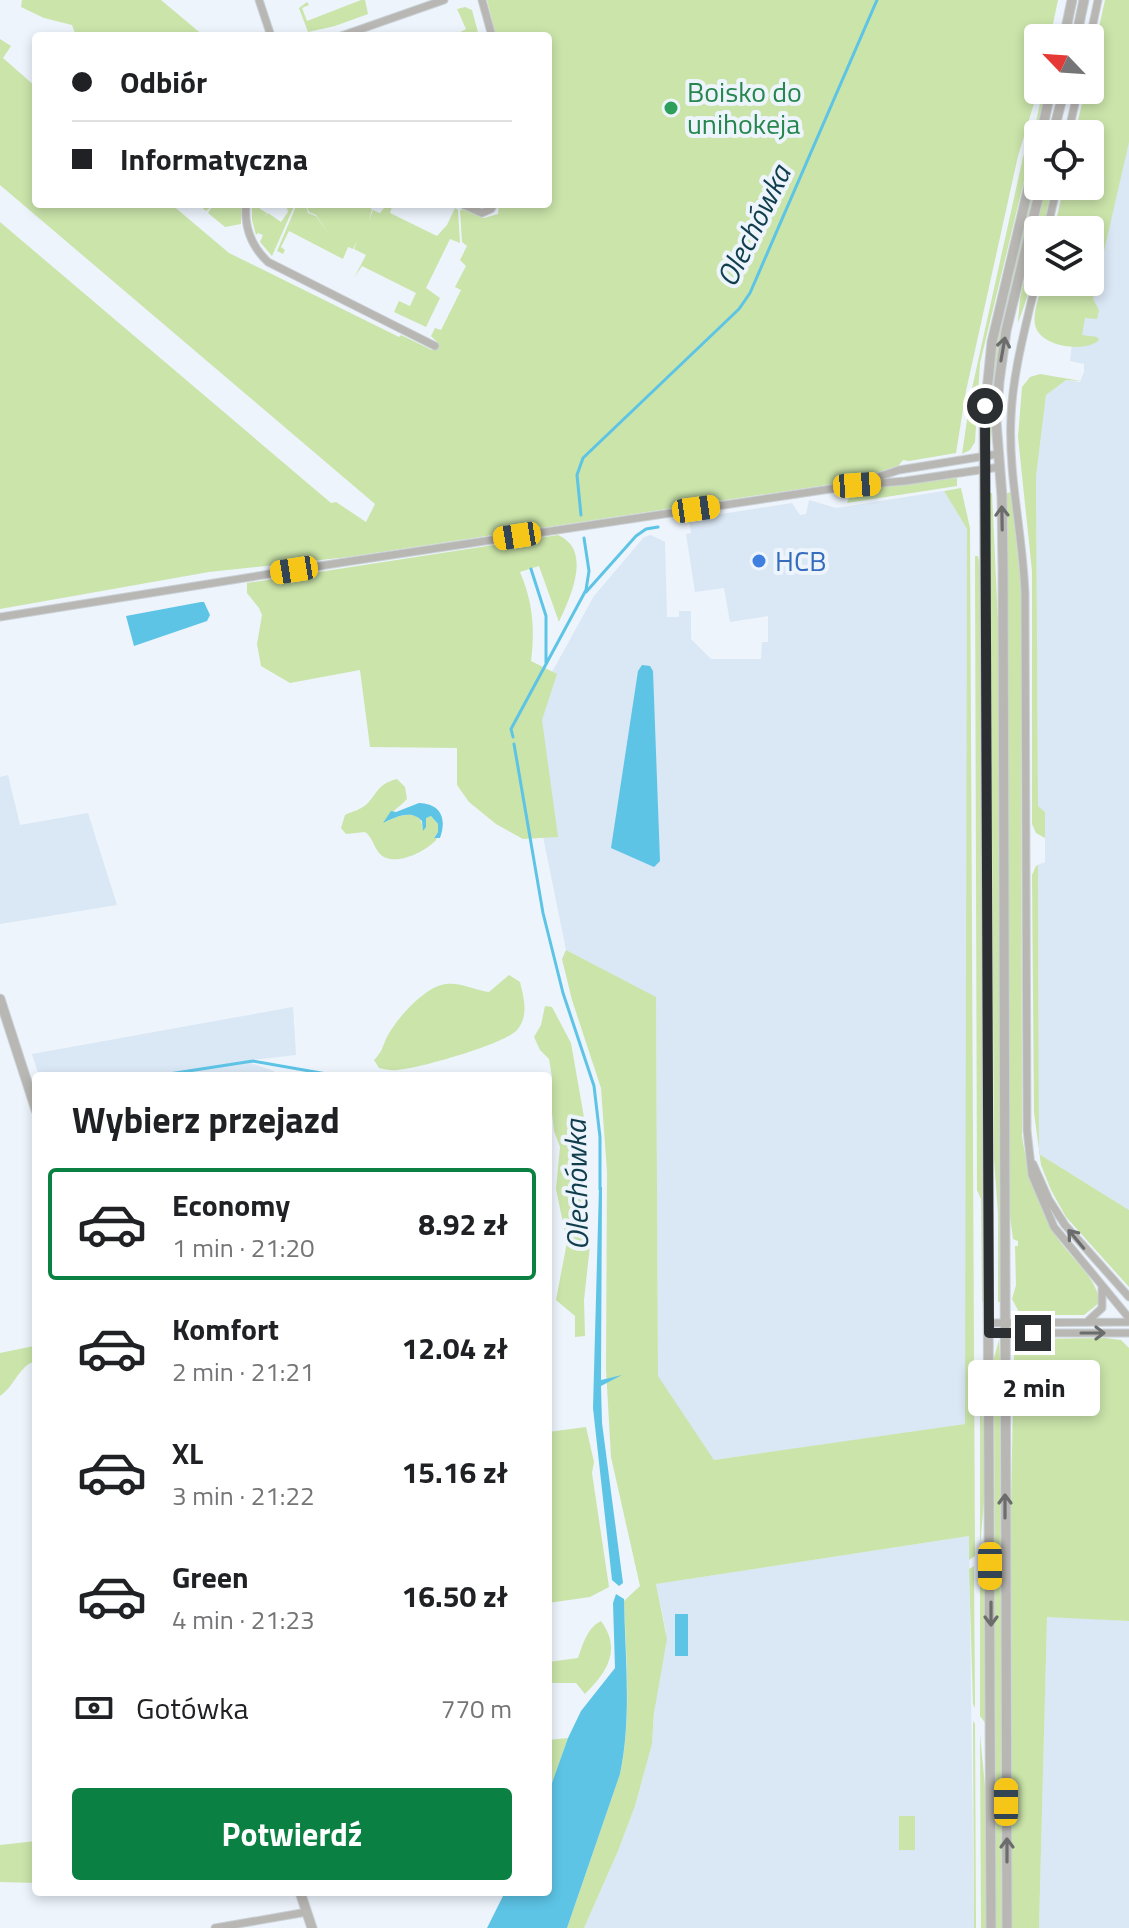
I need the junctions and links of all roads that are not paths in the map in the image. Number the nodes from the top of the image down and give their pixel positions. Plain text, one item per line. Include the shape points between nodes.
1 (259, 0) edge
2 (444, 0) edge
3 (482, 0) edge
4 (1072, 0) edge
5 (1084, 0) edge
6 (1098, 0) edge
7 (1067, 24) edge
8 (1079, 24) edge
9 (1093, 24) edge
10 (270, 32) edge
11 (352, 32) edge
12 (491, 32) edge
13 (1025, 200) edge
14 (1038, 200) edge
15 (246, 208) edge
16 (471, 208) edge
17 (491, 208) edge
18 (1033, 296) edge
19 (435, 346) dead end
20 (998, 454) junction
21 (984, 456) junction
22 (1000, 467) junction
23 (984, 469) junction
24 (857, 485) junction
25 (0, 617) edge
26 (0, 999) edge
27 (32, 1098) edge
28 (1032, 1161) junction
29 (1102, 1286) junction
30 (1129, 1297) edge
31 (1129, 1320) edge
32 (1084, 1323) junction
33 (989, 1328) junction
34 (1005, 1328) junction
35 (1129, 1333) edge
36 (301, 1896) edge
37 (307, 1912) junction
38 (215, 1928) edge
39 (312, 1928) edge
40 (991, 1928) edge
41 (1007, 1928) edge

1 - 10 street
2 - 11 street
3 - 12 street
4 - 7 street
5 - 8 street
6 - 9 street
13 - 21 street via 992,342
20 -> 14 street via 1002,357
15 - 19 street via 251,239 268,262
16 - 17 street via 482,213
18 - 28 street via 1011,416 1025,585 1027,1112
20 - 21 street
20 - 22 street
21 - 23 street
21 - 24 street via 899,470
22 - 23 street
34 -> 22 street
23 - 24 street
23 - 33 street
24 - 25 street
26 - 27 street
28 - 29 street via 1032,1175 1054,1227
30 -> 28 street via 1065,1225
29 - 31 street
29 - 32 street via 1102,1308
31 - 32 street
32 - 34 street
33 - 34 street
33 -> 40 street
34 -> 35 street
41 -> 34 street
36 - 37 street
37 - 38 street
37 - 39 street

